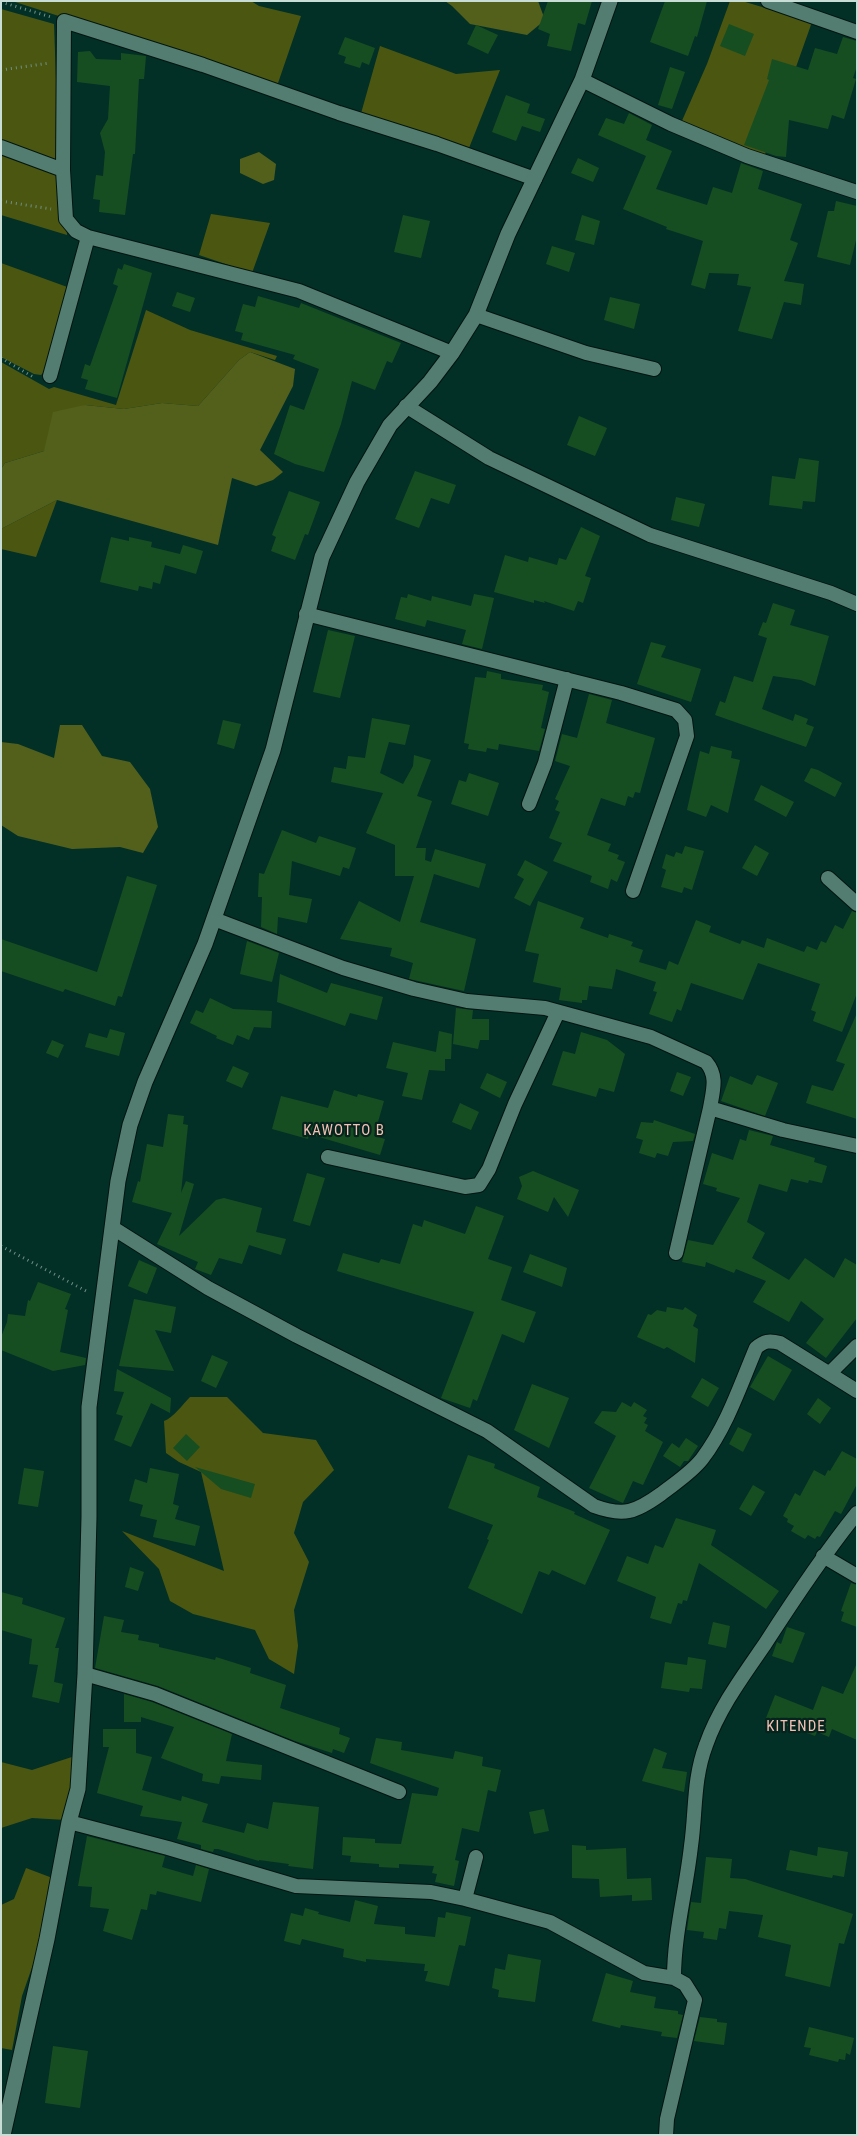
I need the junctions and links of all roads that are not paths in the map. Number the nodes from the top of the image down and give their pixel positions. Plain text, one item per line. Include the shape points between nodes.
1 (610, 1) edge
2 (768, 1) edge
3 (857, 32) edge
4 (582, 80) junction
5 (1, 147) edge
6 (63, 170) junction
7 (535, 179) junction
8 (857, 192) edge
9 (88, 237) junction
10 (476, 315) junction
11 (452, 353) junction
12 (654, 369) dead end
13 (50, 376) road end
14 (406, 406) junction
15 (857, 604) edge
16 (306, 614) junction
17 (566, 679) junction
18 (529, 804) dead end
19 (828, 878) dead end
20 (633, 891) dead end
21 (857, 904) edge
22 (214, 919) junction
23 (558, 1012) junction
24 (710, 1108) junction
25 (857, 1146) edge
26 (328, 1157) dead end
27 (113, 1228) junction
28 (676, 1253) dead end
29 (857, 1346) edge
30 (830, 1373) junction
31 (857, 1391) edge
32 (857, 1513) edge
33 (823, 1556) junction
34 (857, 1576) edge
35 (85, 1674) junction
36 (399, 1792) dead end
37 (69, 1822) junction
38 (476, 1857) dead end
39 (465, 1899) junction
40 (674, 1978) junction
41 (3, 2135) edge
42 (666, 2135) edge

1 - 4 street
2 - 3 street
4 - 7 street
4 - 8 street via 671,124 747,156
5 - 6 street
6 - 7 street via 64,21
6 - 9 street via 66,219 76,231
7 - 10 street via 508,234
9 - 11 street via 299,291
9 - 13 street
10 - 11 street
10 - 12 street via 586,353
11 - 14 street
14 - 15 street via 488,458 650,535
14 - 16 street via 390,425 357,482 322,557
16 - 17 street
16 - 22 street via 273,750
17 - 18 street via 545,763
17 - 20 street via 676,710 688,729
19 - 21 street
22 - 23 street via 343,968 414,989 467,1001
22 - 27 street via 130,1125 118,1181
23 - 24 street via 651,1037 706,1062 715,1078
23 - 26 street via 479,1185 465,1187
24 - 25 street via 783,1130
24 - 28 street
27 - 30 street via 208,1288 281,1328 487,1431 594,1506 608,1511 631,1512 646,1504 680,1480 701,1459 724,1424 756,1348 762,1342 780,1342
27 - 35 street via 90,1407
29 - 30 street
30 - 31 street
32 - 33 street
33 - 34 street
33 - 40 street via 735,1688 705,1747 697,1777 692,1845 674,1954
35 - 36 street via 155,1694
35 - 37 street via 78,1789
37 - 39 street via 296,1886 430,1892
37 - 41 street
38 - 39 street
39 - 40 street via 550,1922 644,1973
40 - 42 street via 685,1984 695,2000 666,2119

